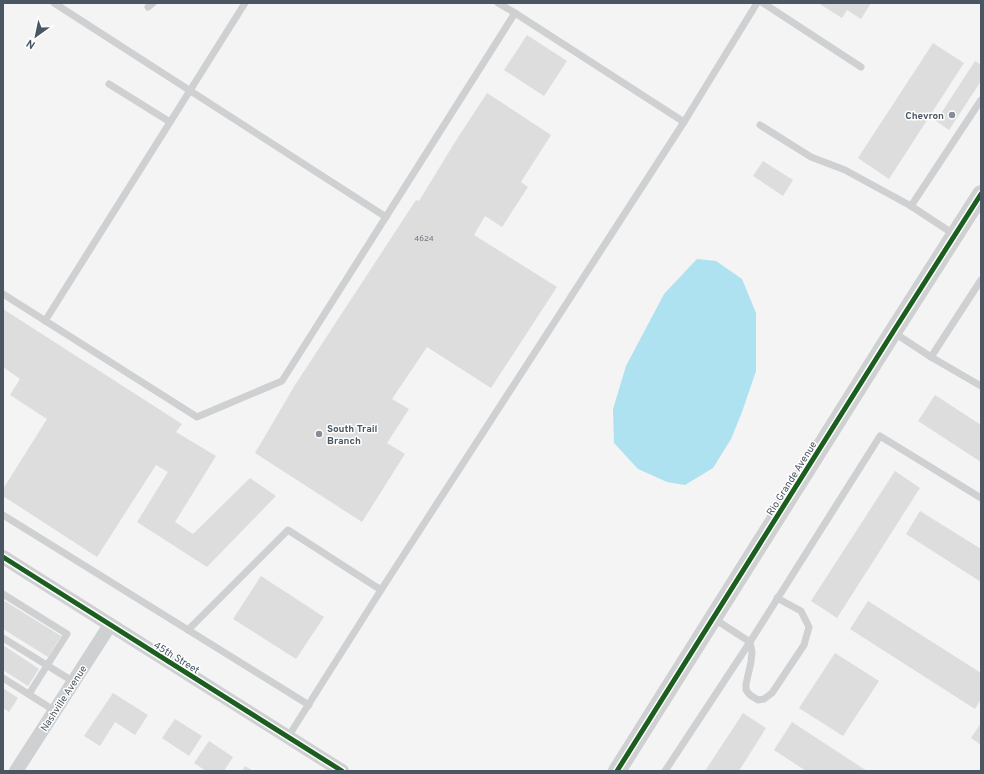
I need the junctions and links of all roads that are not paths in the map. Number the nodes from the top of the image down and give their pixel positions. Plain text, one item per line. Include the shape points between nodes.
1 (54, 3) edge
2 (246, 3) edge
3 (498, 3) edge
4 (757, 3) edge
5 (763, 3) edge
6 (515, 13) junction
7 (861, 67) dead end
8 (109, 84) dead end
9 (190, 91) junction
10 (981, 100) edge
11 (170, 122) junction
12 (684, 122) junction
13 (760, 125) dead end
14 (981, 194) edge
15 (911, 206) junction
16 (386, 217) junction
17 (955, 235) junction
18 (981, 280) edge
19 (3, 294) edge
20 (45, 321) junction
21 (893, 332) junction
22 (931, 357) junction
23 (981, 386) edge
24 (981, 498) edge
25 (3, 515) edge
26 (3, 557) edge
27 (382, 590) junction
28 (3, 594) edge
29 (777, 598) junction
30 (713, 618) junction
31 (110, 625) junction
32 (188, 630) junction
33 (3, 638) edge
34 (750, 642) junction
35 (47, 666) junction
36 (3, 678) edge
37 (74, 682) junction
38 (29, 694) junction
39 (309, 705) junction
40 (55, 711) junction
41 (288, 737) junction
42 (16, 771) edge
43 (342, 771) edge
44 (617, 771) edge
45 (665, 771) edge

1 - 9 lane
2 - 9 lane
3 - 6 lane
4 - 12 lane
5 - 7 lane
6 - 12 lane
6 - 16 lane
8 - 11 lane
9 - 11 lane
9 - 16 lane
10 - 15 lane
11 - 20 lane
12 - 27 lane
13 - 15 lane via 811,157 846,170
14 - 17 street, Rio Grande Avenue
15 - 17 lane
16 - 20 lane via 282,381 197,417
17 - 21 street, Rio Grande Avenue
18 - 22 lane
19 - 20 lane
21 - 22 lane
21 - 30 street, Rio Grande Avenue
22 - 23 lane
24 - 29 lane via 880,436
25 - 32 lane
26 - 31 street, 45th Street
27 - 32 lane via 288,530
27 - 39 lane
28 - 35 lane via 67,634
29 - 34 lane
29 - 34 lane via 801,611 809,627 804,645 772,692 764,699 758,700 746,690 752,652
30 - 34 lane
30 - 44 street, Rio Grande Avenue
31 - 37 street, Nashville Avenue
31 - 41 street, 45th Street
32 - 39 lane
33 - 35 lane
34 - 45 lane
35 - 37 lane
35 - 38 lane
36 - 38 lane
37 - 40 street, Nashville Avenue
38 - 40 lane
39 - 41 lane
40 - 42 street, Nashville Avenue
41 - 43 street, 45th Street

